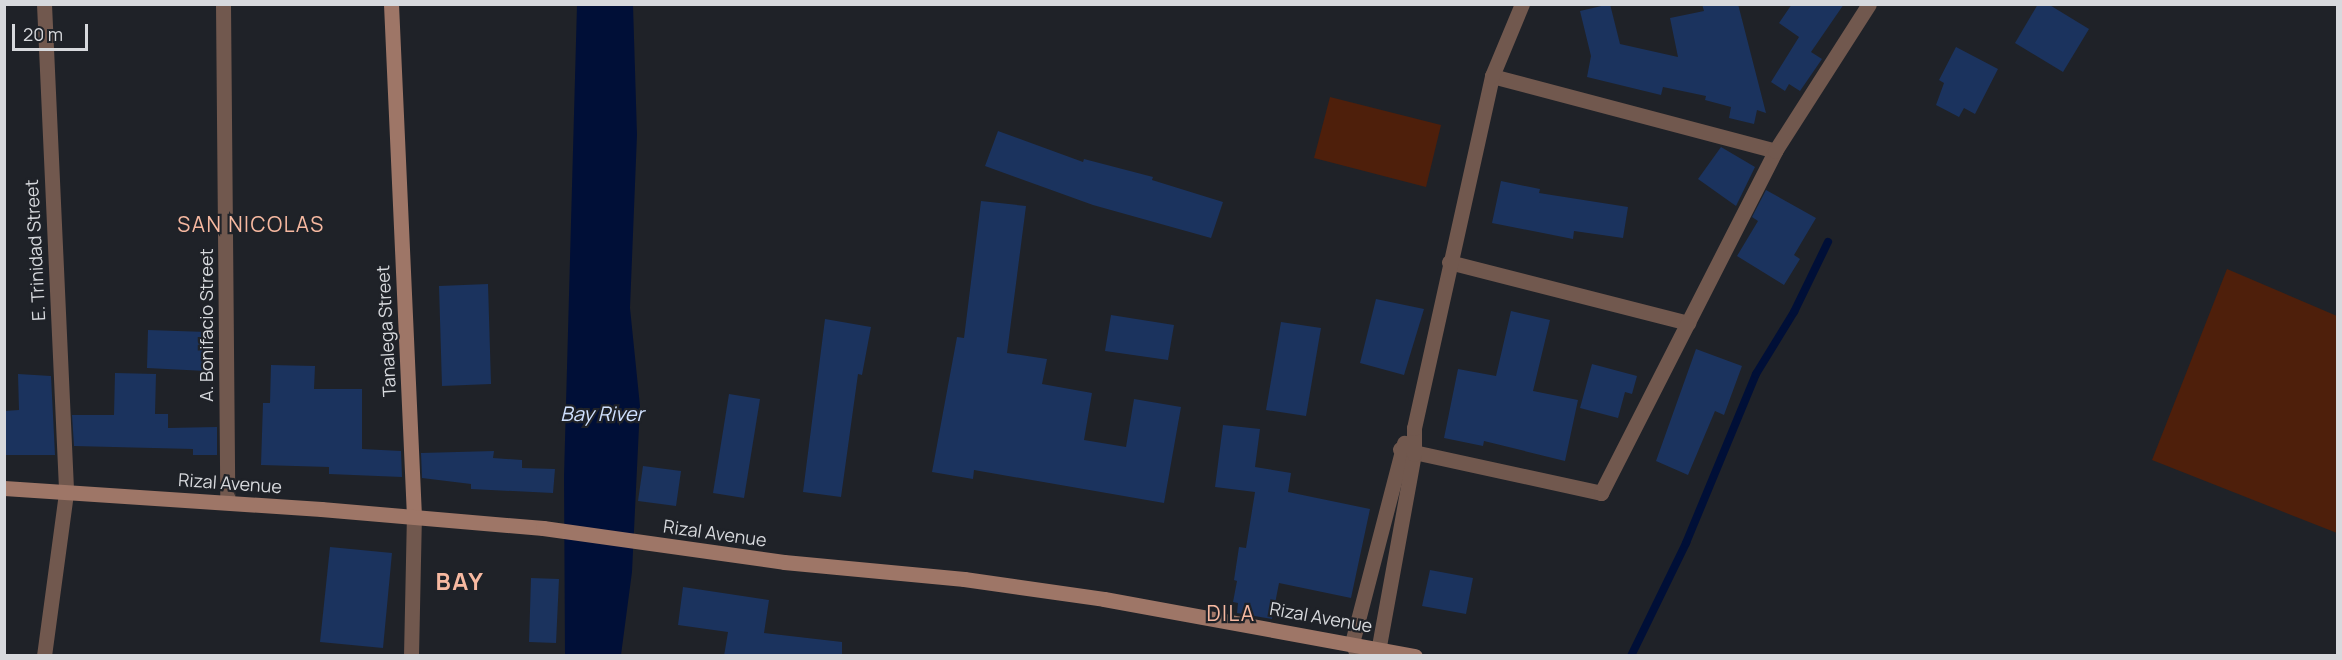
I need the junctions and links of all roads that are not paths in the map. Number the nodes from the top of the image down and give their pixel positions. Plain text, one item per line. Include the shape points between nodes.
1 (44, 4) edge
2 (223, 4) edge
3 (390, 4) edge
4 (1522, 4) edge
5 (1869, 4) edge
6 (1492, 76) junction
7 (1775, 151) junction
8 (1449, 262) junction
9 (1688, 322) junction
10 (1407, 452) junction
11 (4, 488) edge
12 (66, 493) junction
13 (226, 502) junction
14 (414, 516) junction
15 (1379, 646) junction
16 (1355, 649) edge
17 (44, 656) edge
18 (411, 656) edge
19 (1365, 656) edge
20 (1415, 656) edge

1 - 12 street, E. Trinidad Street
2 - 13 street, A. Bonifacio Street
3 - 14 main road, Tanalega Street
4 - 6 street
5 - 7 street
6 - 7 street
6 - 8 street
7 - 9 street
8 - 9 street
8 - 10 street
9 - 10 street via 1601,493
10 - 15 street
10 - 16 street
11 - 12 main road, Rizal Avenue
12 - 13 main road, Rizal Avenue
12 - 17 street, E. Trinidad Street
13 - 14 main road, Rizal Avenue
14 - 16 main road, Rizal Avenue via 543,528 784,562 964,579 1104,599
14 - 18 street, Tanalega Street
15 - 16 main road, Rizal Avenue
15 - 19 street
15 - 20 main road, Rizal Avenue

